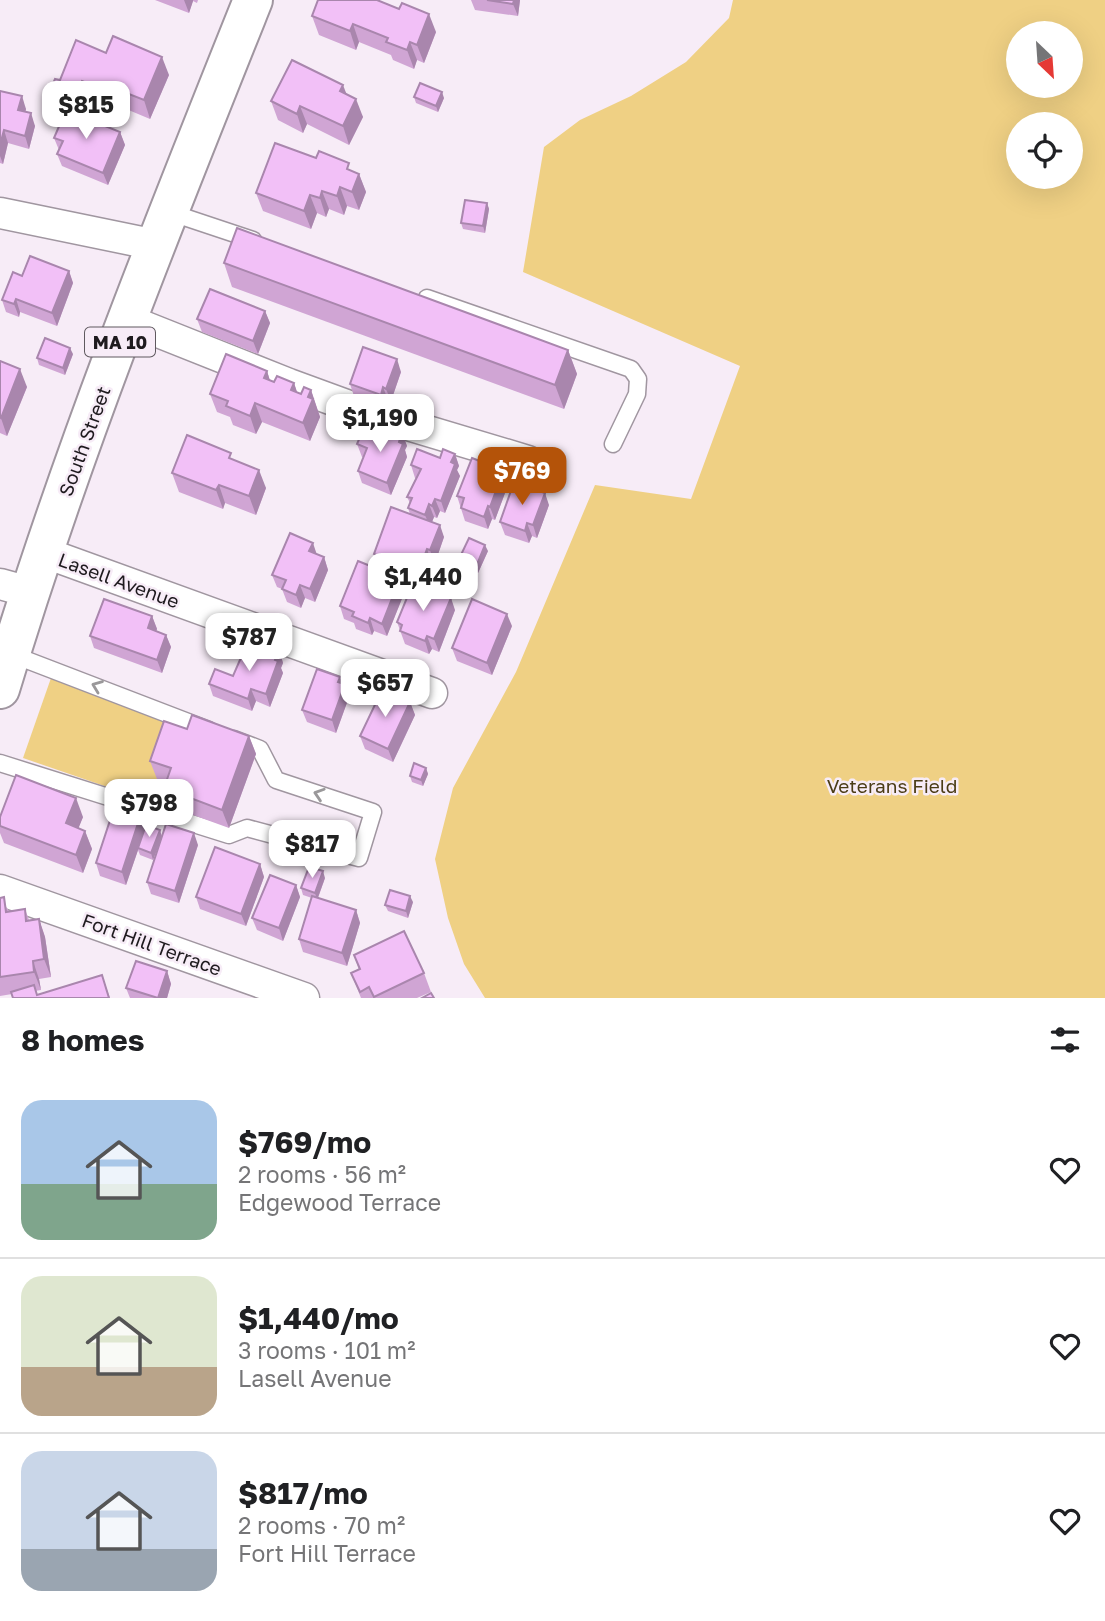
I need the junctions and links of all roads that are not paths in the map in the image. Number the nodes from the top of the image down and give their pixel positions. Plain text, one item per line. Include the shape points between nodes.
1 (253, 0) edge
2 (0, 213) edge
3 (163, 229) junction
4 (265, 244) edge
5 (406, 292) edge
6 (128, 320) junction
7 (613, 443) dead end
8 (528, 461) dead end
9 (43, 552) junction
10 (15, 588) edge
11 (5, 671) edge
12 (432, 693) dead end
13 (0, 763) edge
14 (0, 890) edge
15 (304, 998) edge

1 - 3 main road, South Street / MA 10
2 - 3 street
3 - 4 lane
3 - 6 main road, South Street / MA 10
5 - 7 lane via 631,369 638,379 637,394
6 - 8 street via 371,414
6 - 9 main road, South Street / MA 10
9 - 10 main road, South Street / MA 10
9 - 12 street, Lasell Avenue
10 - 11 main road, South Street / MA 10
13 -> 11 lane via 229,835 247,828 359,858 373,813 276,780 260,749
14 - 15 street, Fort Hill Terrace

